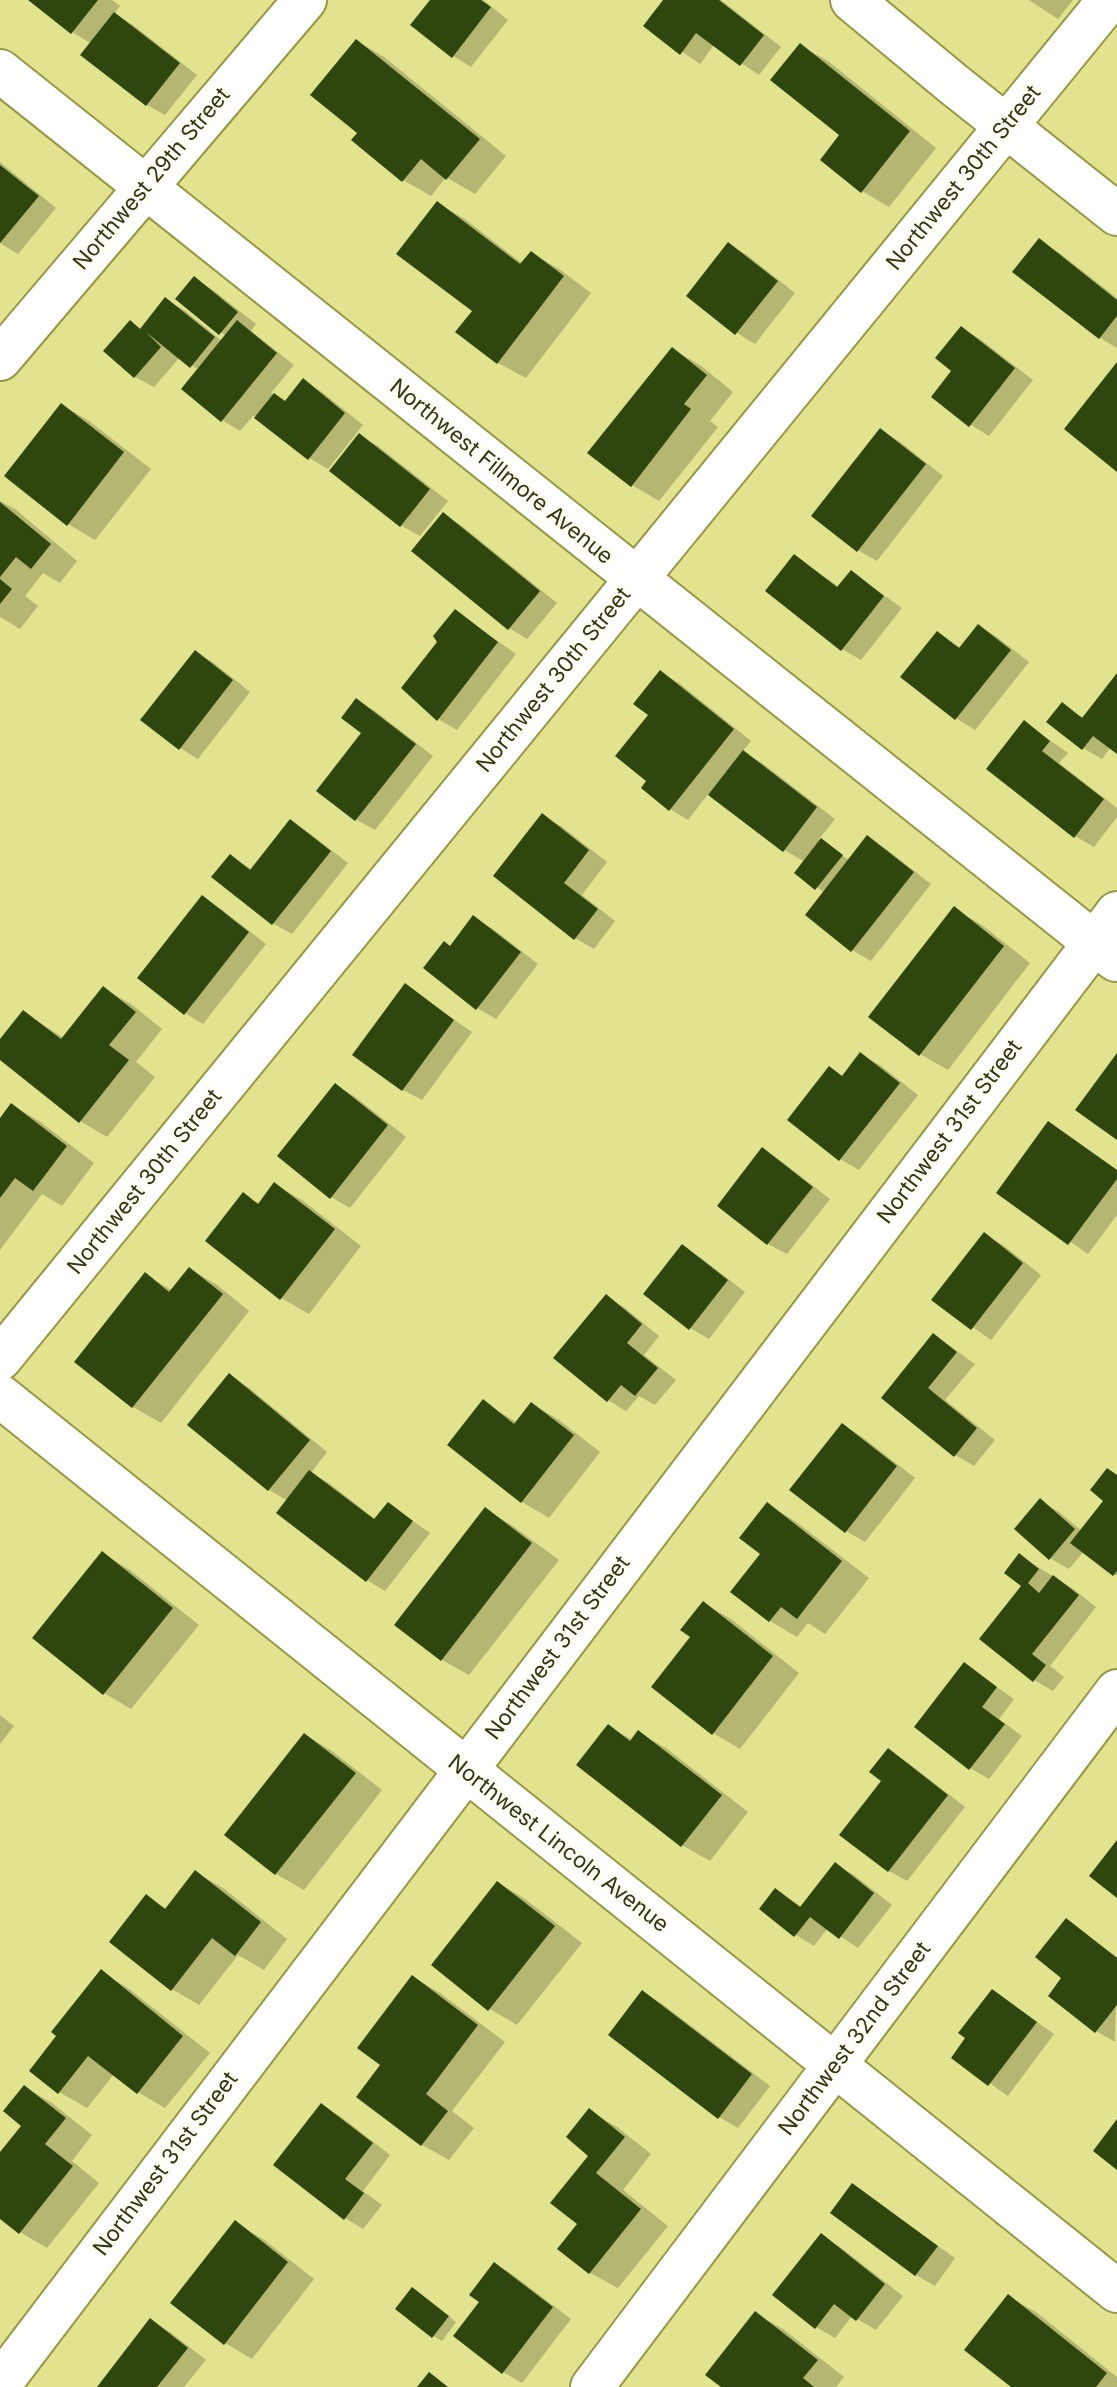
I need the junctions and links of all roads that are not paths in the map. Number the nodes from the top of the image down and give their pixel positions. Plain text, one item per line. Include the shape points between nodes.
1 (305, 0) edge
2 (852, 0) edge
3 (1109, 0) edge
4 (0, 71) edge
5 (1006, 126) junction
6 (145, 188) junction
7 (1117, 214) edge
8 (0, 359) edge
9 (636, 580) junction
10 (1110, 939) edge
11 (0, 1359) edge
12 (0, 1396) edge
13 (1117, 1691) edge
14 (465, 1771) junction
15 (836, 2065) junction
16 (1117, 2291) edge
17 (0, 2384) edge
18 (592, 2387) edge

1 - 6 street, Northwest 29th Street
2 - 5 street
3 - 5 street, Northwest 30th Street
4 - 6 street, Northwest Fillmore Avenue
5 - 7 street
5 - 9 street, Northwest 30th Street
6 - 8 street, Northwest 29th Street
6 - 9 street, Northwest Fillmore Avenue
9 - 10 street, Northwest Fillmore Avenue
9 - 11 street, Northwest 30th Street
10 - 14 street, Northwest 31st Street
12 - 14 street, Northwest Lincoln Avenue
13 - 15 street, Northwest 32nd Street
14 - 15 street, Northwest Lincoln Avenue
14 - 17 street, Northwest 31st Street
15 - 16 street, Northwest Lincoln Avenue
15 - 18 street, Northwest 32nd Street

